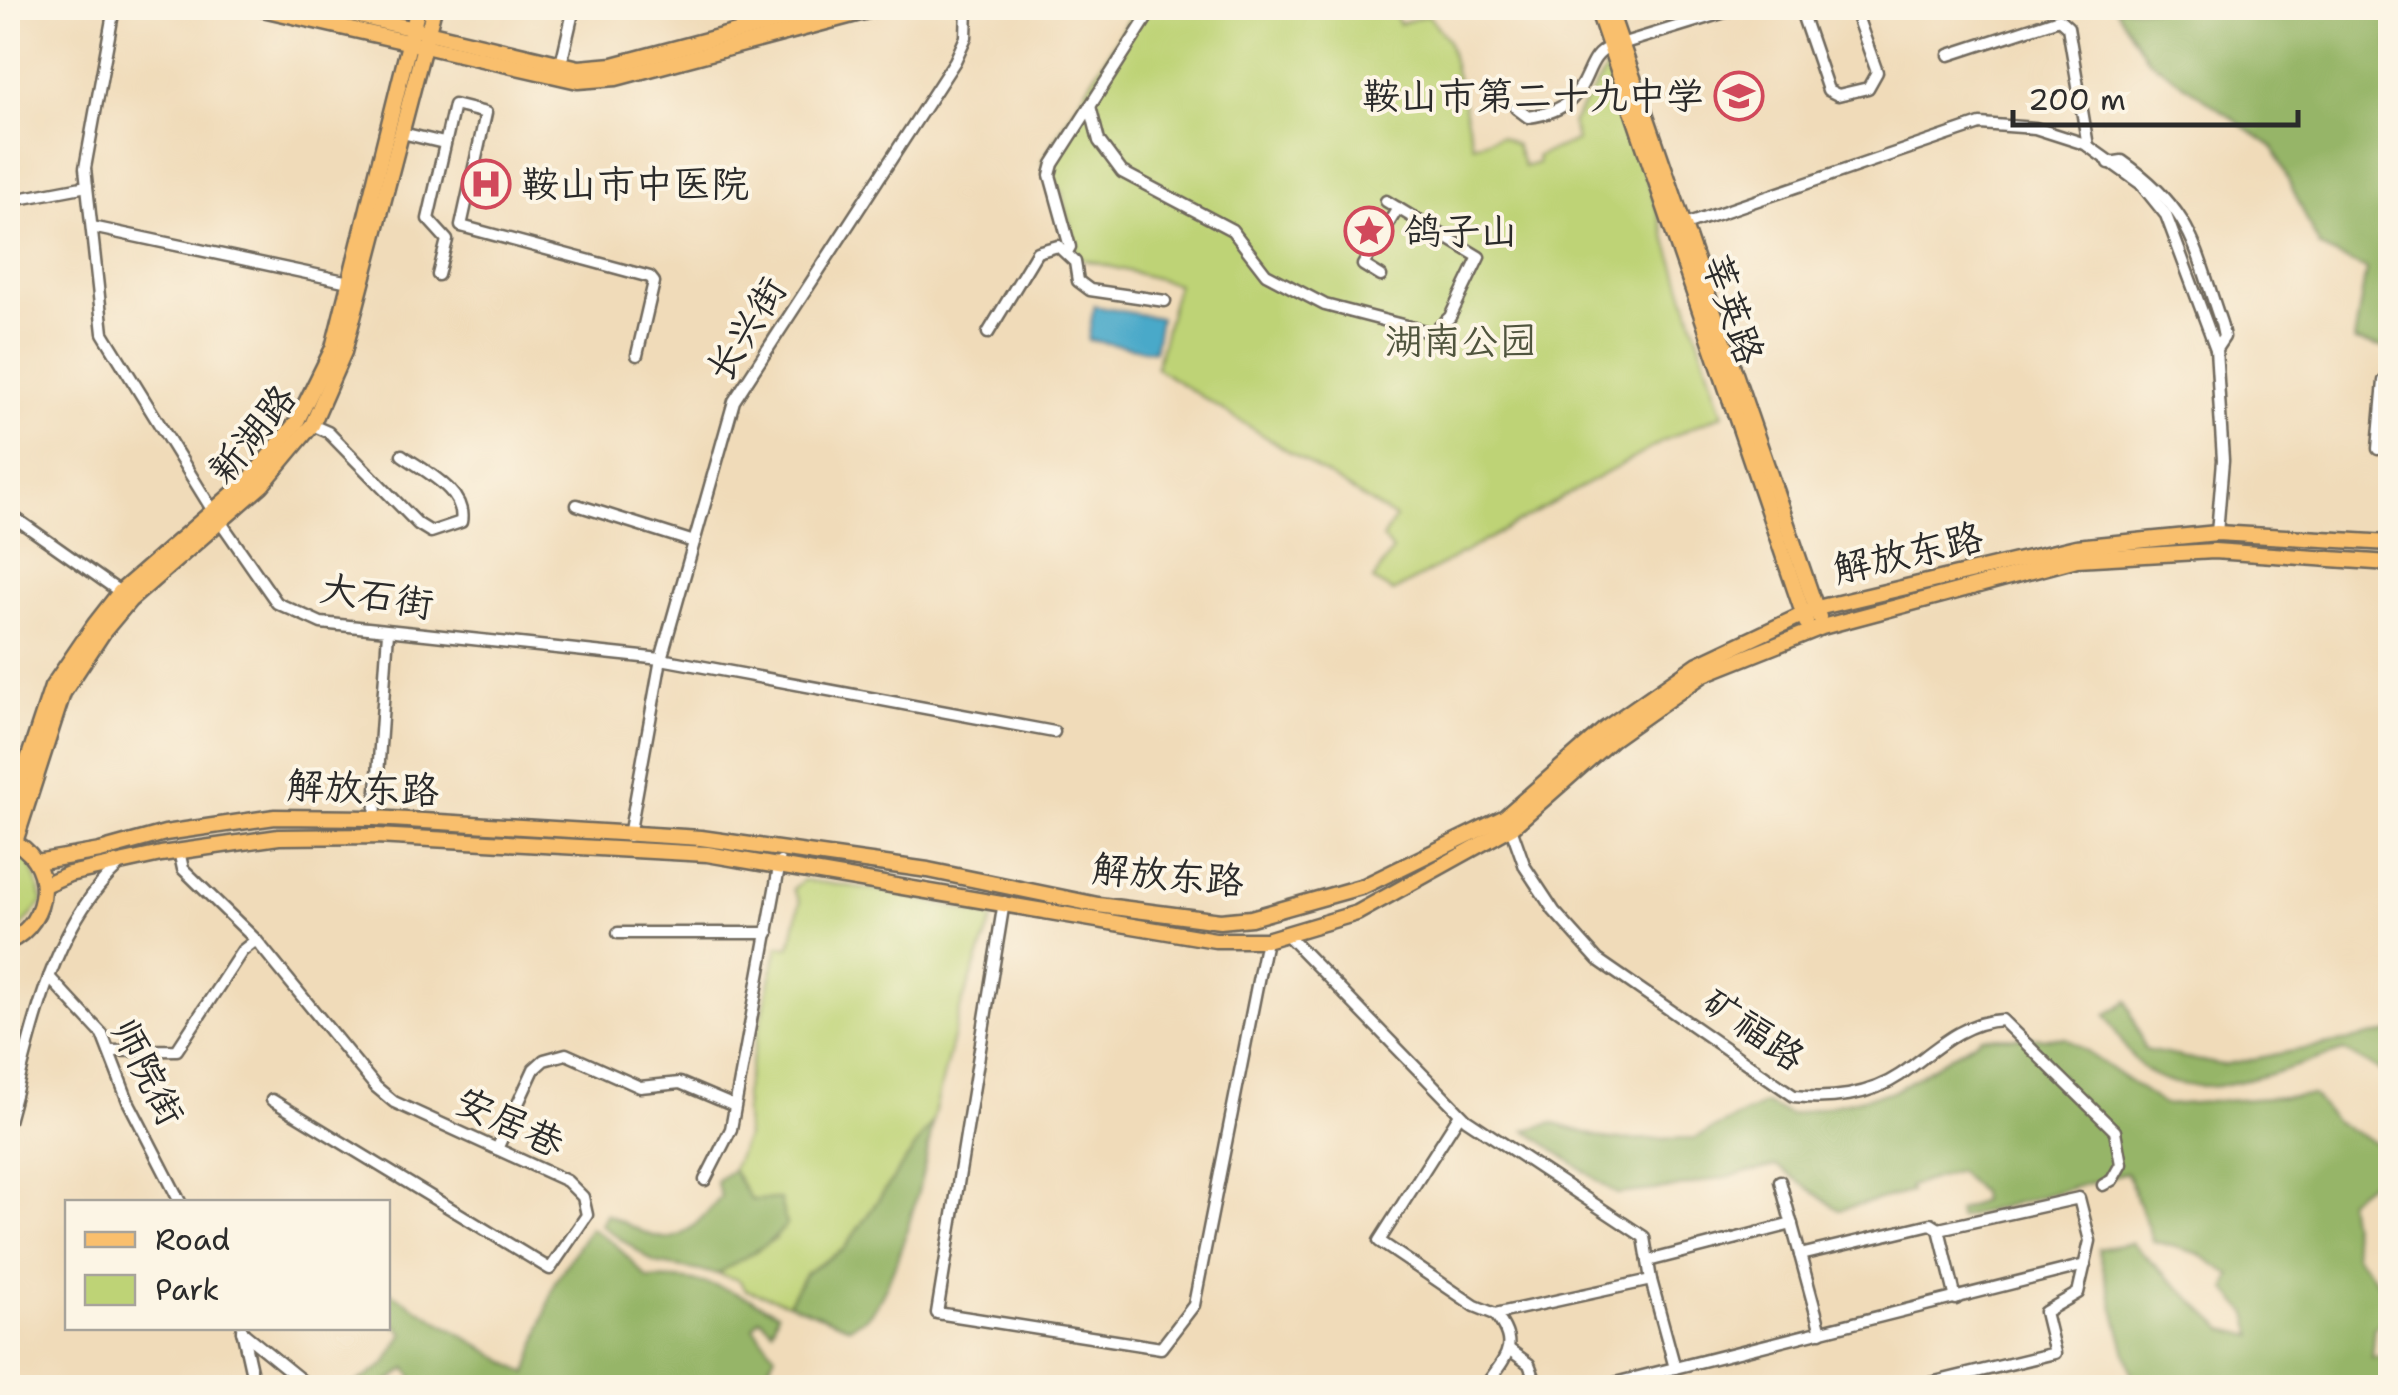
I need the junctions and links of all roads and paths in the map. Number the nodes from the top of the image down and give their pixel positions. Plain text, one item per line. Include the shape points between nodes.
1 (114, 8) edge
2 (258, 8) edge
3 (325, 8) edge
4 (418, 8) edge
5 (434, 8) edge
6 (574, 8) edge
7 (827, 8) edge
8 (879, 8) edge
9 (967, 8) edge
10 (1153, 8) edge
11 (1597, 8) edge
12 (1609, 8) edge
13 (1738, 8) edge
14 (1800, 8) edge
15 (1854, 8) edge
16 (419, 37) junction
17 (1616, 46) junction
18 (1949, 55) dead end
19 (561, 64) junction
20 (1090, 106) junction
21 (1516, 108) dead end
22 (402, 132) junction
23 (444, 143) junction
24 (2088, 147) junction
25 (87, 186) junction
26 (8, 201) edge
27 (1386, 202) dead end
28 (1398, 208) junction
29 (1682, 226) junction
30 (92, 227) junction
31 (1067, 252) junction
32 (438, 275) dead end
33 (1381, 276) dead end
34 (349, 282) junction
35 (1164, 301) dead end
36 (988, 333) dead end
37 (637, 356) dead end
38 (2390, 381) edge
39 (304, 424) junction
40 (2378, 449) dead end
41 (402, 455) dead end
42 (577, 504) dead end
43 (8, 513) edge
44 (217, 515) junction
45 (2218, 533) junction
46 (694, 542) junction
47 (2390, 543) edge
48 (2390, 563) edge
49 (125, 596) junction
50 (1811, 611) junction
51 (1815, 630) junction
52 (388, 632) junction
53 (661, 659) junction
54 (1054, 732) dead end
55 (376, 818) junction
56 (8, 820) edge
57 (1509, 822) junction
58 (630, 836) junction
59 (11, 841) edge
60 (178, 851) junction
61 (780, 855) junction
62 (36, 862) junction
63 (121, 863) junction
64 (44, 885) junction
65 (1004, 901) junction
66 (768, 932) junction
67 (618, 933) dead end
68 (1288, 935) junction
69 (256, 940) junction
70 (1266, 940) junction
71 (8, 942) edge
72 (49, 977) junction
73 (109, 1051) junction
74 (272, 1100) dead end
75 (732, 1105) junction
76 (1460, 1114) junction
77 (8, 1121) edge
78 (497, 1148) junction
79 (705, 1180) dead end
80 (1780, 1182) dead end
81 (2102, 1185) dead end
82 (179, 1200) edge
83 (1792, 1224) junction
84 (1939, 1228) junction
85 (1800, 1255) junction
86 (1648, 1261) junction
87 (2085, 1265) junction
88 (1651, 1280) junction
89 (1956, 1299) junction
90 (1495, 1314) junction
91 (242, 1330) edge
92 (1821, 1332) junction
93 (1510, 1350) junction
94 (1675, 1368) junction
95 (256, 1388) edge
96 (312, 1388) edge
97 (1484, 1388) edge
98 (1538, 1388) edge
99 (1595, 1388) edge
100 (1910, 1388) edge

1 - 25 street, 大石街
2 - 16 main road
3 - 16 main road
4 - 16 main road, 新湖路
5 - 16 main road, 新湖路
6 - 19 street
7 - 19 main road via 613,65
8 - 16 main road via 616,78 578,81
9 - 46 street, 长兴街 via 966,37 955,62 734,401
10 - 20 street
11 - 17 main road, 莘英路
12 - 17 main road, 莘英路
13 - 17 street
14 - 15 street via 1828,90 1838,95 1868,88 1877,72
16 - 19 main road
16 - 22 main road, 新湖路
16 - 34 main road, 新湖路
17 - 21 street via 1596,56 1571,102 1538,116 1521,116
17 - 29 main road, 莘英路
17 - 50 main road, 莘英路
18 - 24 street via 2059,19 2068,27
20 - 28 street via 1108,158 1122,172 1232,230 1266,274 1325,305 1433,333 1450,317 1479,257
20 - 31 street via 1050,175
22 - 23 street
22 - 39 main road, 新湖路 via 344,352
23 - 32 street via 428,219 446,240
23 - 37 street via 454,105 486,113 461,226 650,277
24 - 29 street via 2061,133 1980,124
24 - 45 street via 2141,184 2166,215 2216,348 2223,460
25 - 26 street
25 - 30 street, 大石街
27 - 28 street
28 - 33 street via 1364,265
29 - 50 main road, 莘英路
30 - 34 street
30 - 44 street, 大石街 via 108,348
31 - 35 street via 1078,281 1090,290
31 - 36 street via 1058,246 1037,252
34 - 39 main road, 新湖路
38 - 40 street via 2384,380
39 - 41 street via 328,432 418,524 431,532 460,522 456,495
39 - 44 main road, 新湖路
42 - 46 street
43 - 49 street
44 - 49 main road, 新湖路
44 - 52 street, 大石街 via 277,603 321,623
45 - 47 main road, 解放东路
45 - 50 main road, 解放东路 via 2076,547
46 - 53 street, 长兴街
48 - 51 main road, 解放东路 via 2214,551 2077,559
49 - 56 main road, 新湖路 via 52,688
49 - 59 main road, 新湖路 via 62,694
50 - 51 main road, 莘英路
50 - 57 main road, 解放东路 via 1698,664 1605,729
51 - 57 main road, 解放东路 via 1704,674
52 - 53 street, 大石街
52 - 55 street
53 - 54 street, 大石街
53 - 58 street, 长兴街
55 - 58 main road, 解放东路
55 - 62 main road, 解放东路 via 275,816
57 - 61 main road, 解放东路 via 1364,886 1220,921 1098,905 928,870
57 - 68 main road, 解放东路 via 1357,913
57 - 81 street, 矿福路 via 1525,867 1598,960 1794,1096 1832,1100 1896,1078 1948,1039 1984,1021 2002,1020 2115,1131 2121,1164
58 - 61 main road, 解放东路
59 - 62 main road
60 - 61 main road, 解放东路 via 278,837 376,836
60 - 63 main road, 解放东路
60 - 69 street, 安居巷 via 183,869
61 - 65 main road, 解放东路
61 - 66 street
62 - 64 main road
63 - 64 main road, 解放东路
63 - 72 street via 90,892
64 - 71 main road via 37,918
65 - 70 main road, 解放东路 via 1215,940
65 - 70 street via 937,1312 1162,1348 1194,1305
66 - 67 street
66 - 75 street
68 - 70 main road, 解放东路
68 - 76 street
69 - 73 street via 177,1050
69 - 78 street, 安居巷 via 376,1087 394,1102
72 - 73 street, 师院街 via 102,1034
72 - 77 street
73 - 82 street, 师院街
74 - 78 street, 安居巷 via 550,1269 587,1215 583,1198 567,1180
75 - 78 street via 680,1083 640,1087 566,1054 534,1069
75 - 79 street via 731,1128
76 - 86 street via 1644,1237
76 - 90 street via 1379,1241
80 - 83 street
83 - 85 street
83 - 86 street
84 - 85 street via 1931,1224
84 - 87 street via 2079,1198 2090,1241
84 - 89 street
85 - 92 street
86 - 88 street
87 - 89 street
87 - 100 street via 2078,1294 2046,1312 2054,1353
88 - 90 street
88 - 94 street
89 - 92 street
90 - 93 street via 1510,1333
91 - 95 street
91 - 96 street
92 - 94 street
93 - 97 street
93 - 98 street via 1529,1364
94 - 99 street

